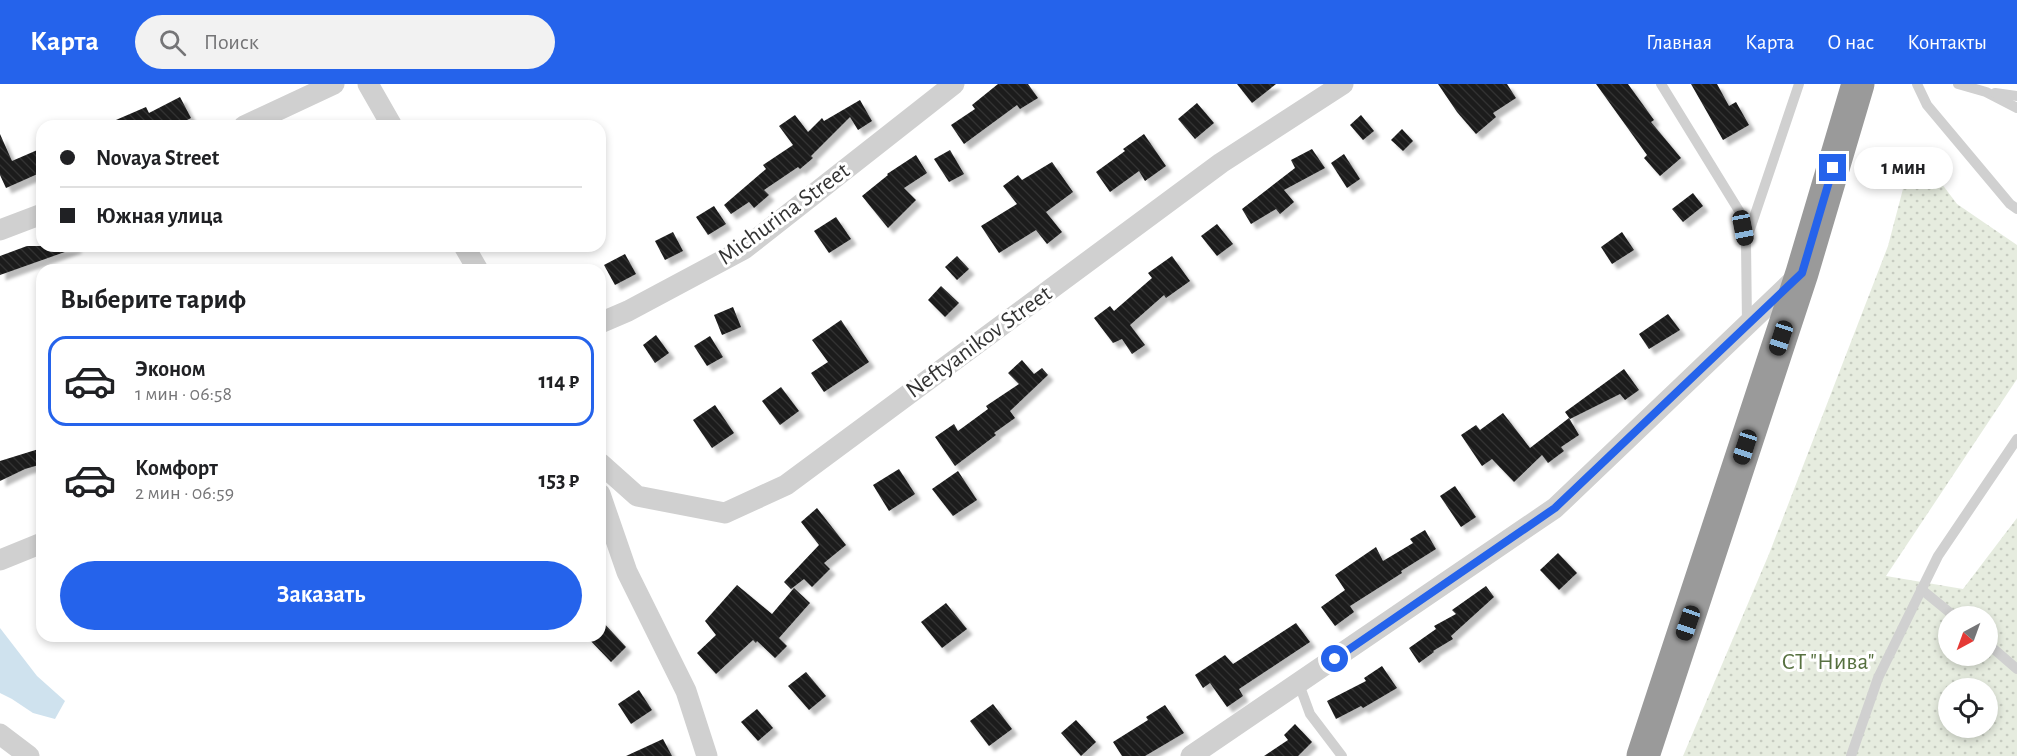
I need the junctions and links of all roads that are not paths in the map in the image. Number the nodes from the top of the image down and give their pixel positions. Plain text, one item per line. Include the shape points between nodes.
1 (334, 84) edge
2 (368, 84) edge
3 (954, 84) edge
4 (1343, 84) edge
5 (1660, 84) edge
6 (1799, 84) edge
7 (1858, 84) edge
8 (1917, 84) edge
9 (1958, 84) edge
10 (1986, 92) junction
11 (2017, 96) edge
12 (2017, 108) edge
13 (257, 120) edge
14 (389, 120) edge
15 (2017, 209) edge
16 (36, 216) edge
17 (0, 230) edge
18 (1746, 242) junction
19 (1802, 273) junction
20 (606, 320) edge
21 (1747, 325) junction
22 (2017, 439) edge
23 (606, 468) edge
24 (606, 512) edge
25 (36, 545) edge
26 (0, 560) edge
27 (1921, 589) junction
28 (1942, 606) edge
29 (1998, 653) edge
30 (2017, 669) edge
31 (1299, 684) junction
32 (0, 734) edge
33 (29, 756) edge
34 (707, 756) edge
35 (1191, 756) edge
36 (1342, 756) edge
37 (1643, 756) edge
38 (1851, 756) edge

1 - 13 street
2 - 14 street
3 - 20 street, Michurina Street via 744,249
4 - 23 street, Neftyanikov Street via 1221,163 786,485 725,513 637,496
5 - 18 lane via 1741,214
6 - 18 lane
7 - 19 highway
8 - 15 lane via 1927,105
9 - 10 lane
10 - 11 lane
10 - 12 lane
16 - 17 street
18 - 21 lane
19 - 21 street
19 - 37 highway
21 - 31 street via 1555,508
22 - 27 lane via 1938,556
24 - 34 street via 627,573 686,691
25 - 26 street
27 - 28 lane
27 - 38 lane via 1878,678
29 - 30 lane
31 - 35 street
31 - 36 lane via 1310,714
32 - 33 street

